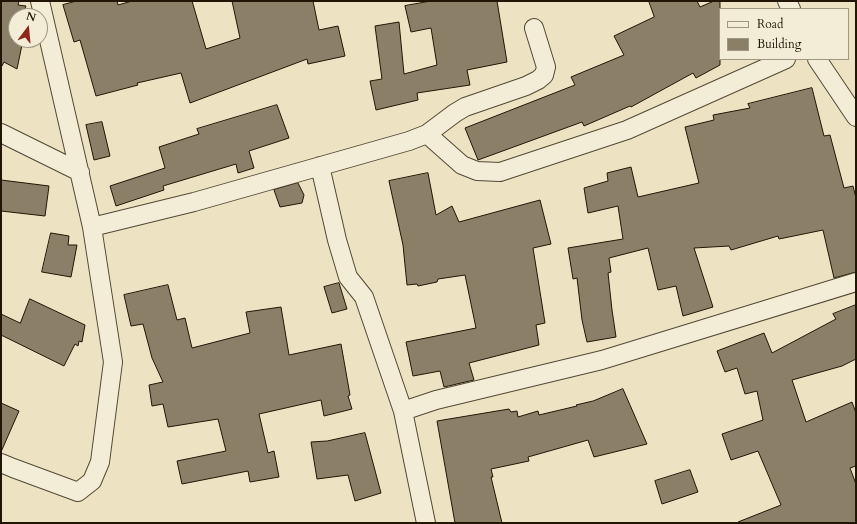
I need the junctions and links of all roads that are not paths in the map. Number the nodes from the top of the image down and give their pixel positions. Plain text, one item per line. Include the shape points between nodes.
1 (40, 1) edge
2 (534, 28) dead end
3 (784, 60) edge
4 (818, 60) edge
5 (856, 117) edge
6 (1, 133) edge
7 (427, 134) junction
8 (320, 166) junction
9 (80, 172) junction
10 (92, 227) junction
11 (856, 282) edge
12 (403, 411) junction
13 (1, 463) edge
14 (426, 523) edge

1 - 9 street
2 - 7 street via 546,67 544,75 526,86 465,107
3 - 7 street via 627,130 500,172 477,171 462,165
4 - 5 street
6 - 9 street
7 - 8 street
8 - 10 street via 194,202
8 - 12 street via 348,277 364,297
9 - 10 street
10 - 13 street via 113,362 100,462 92,481 78,492
11 - 12 street via 602,360 436,400
12 - 14 street

